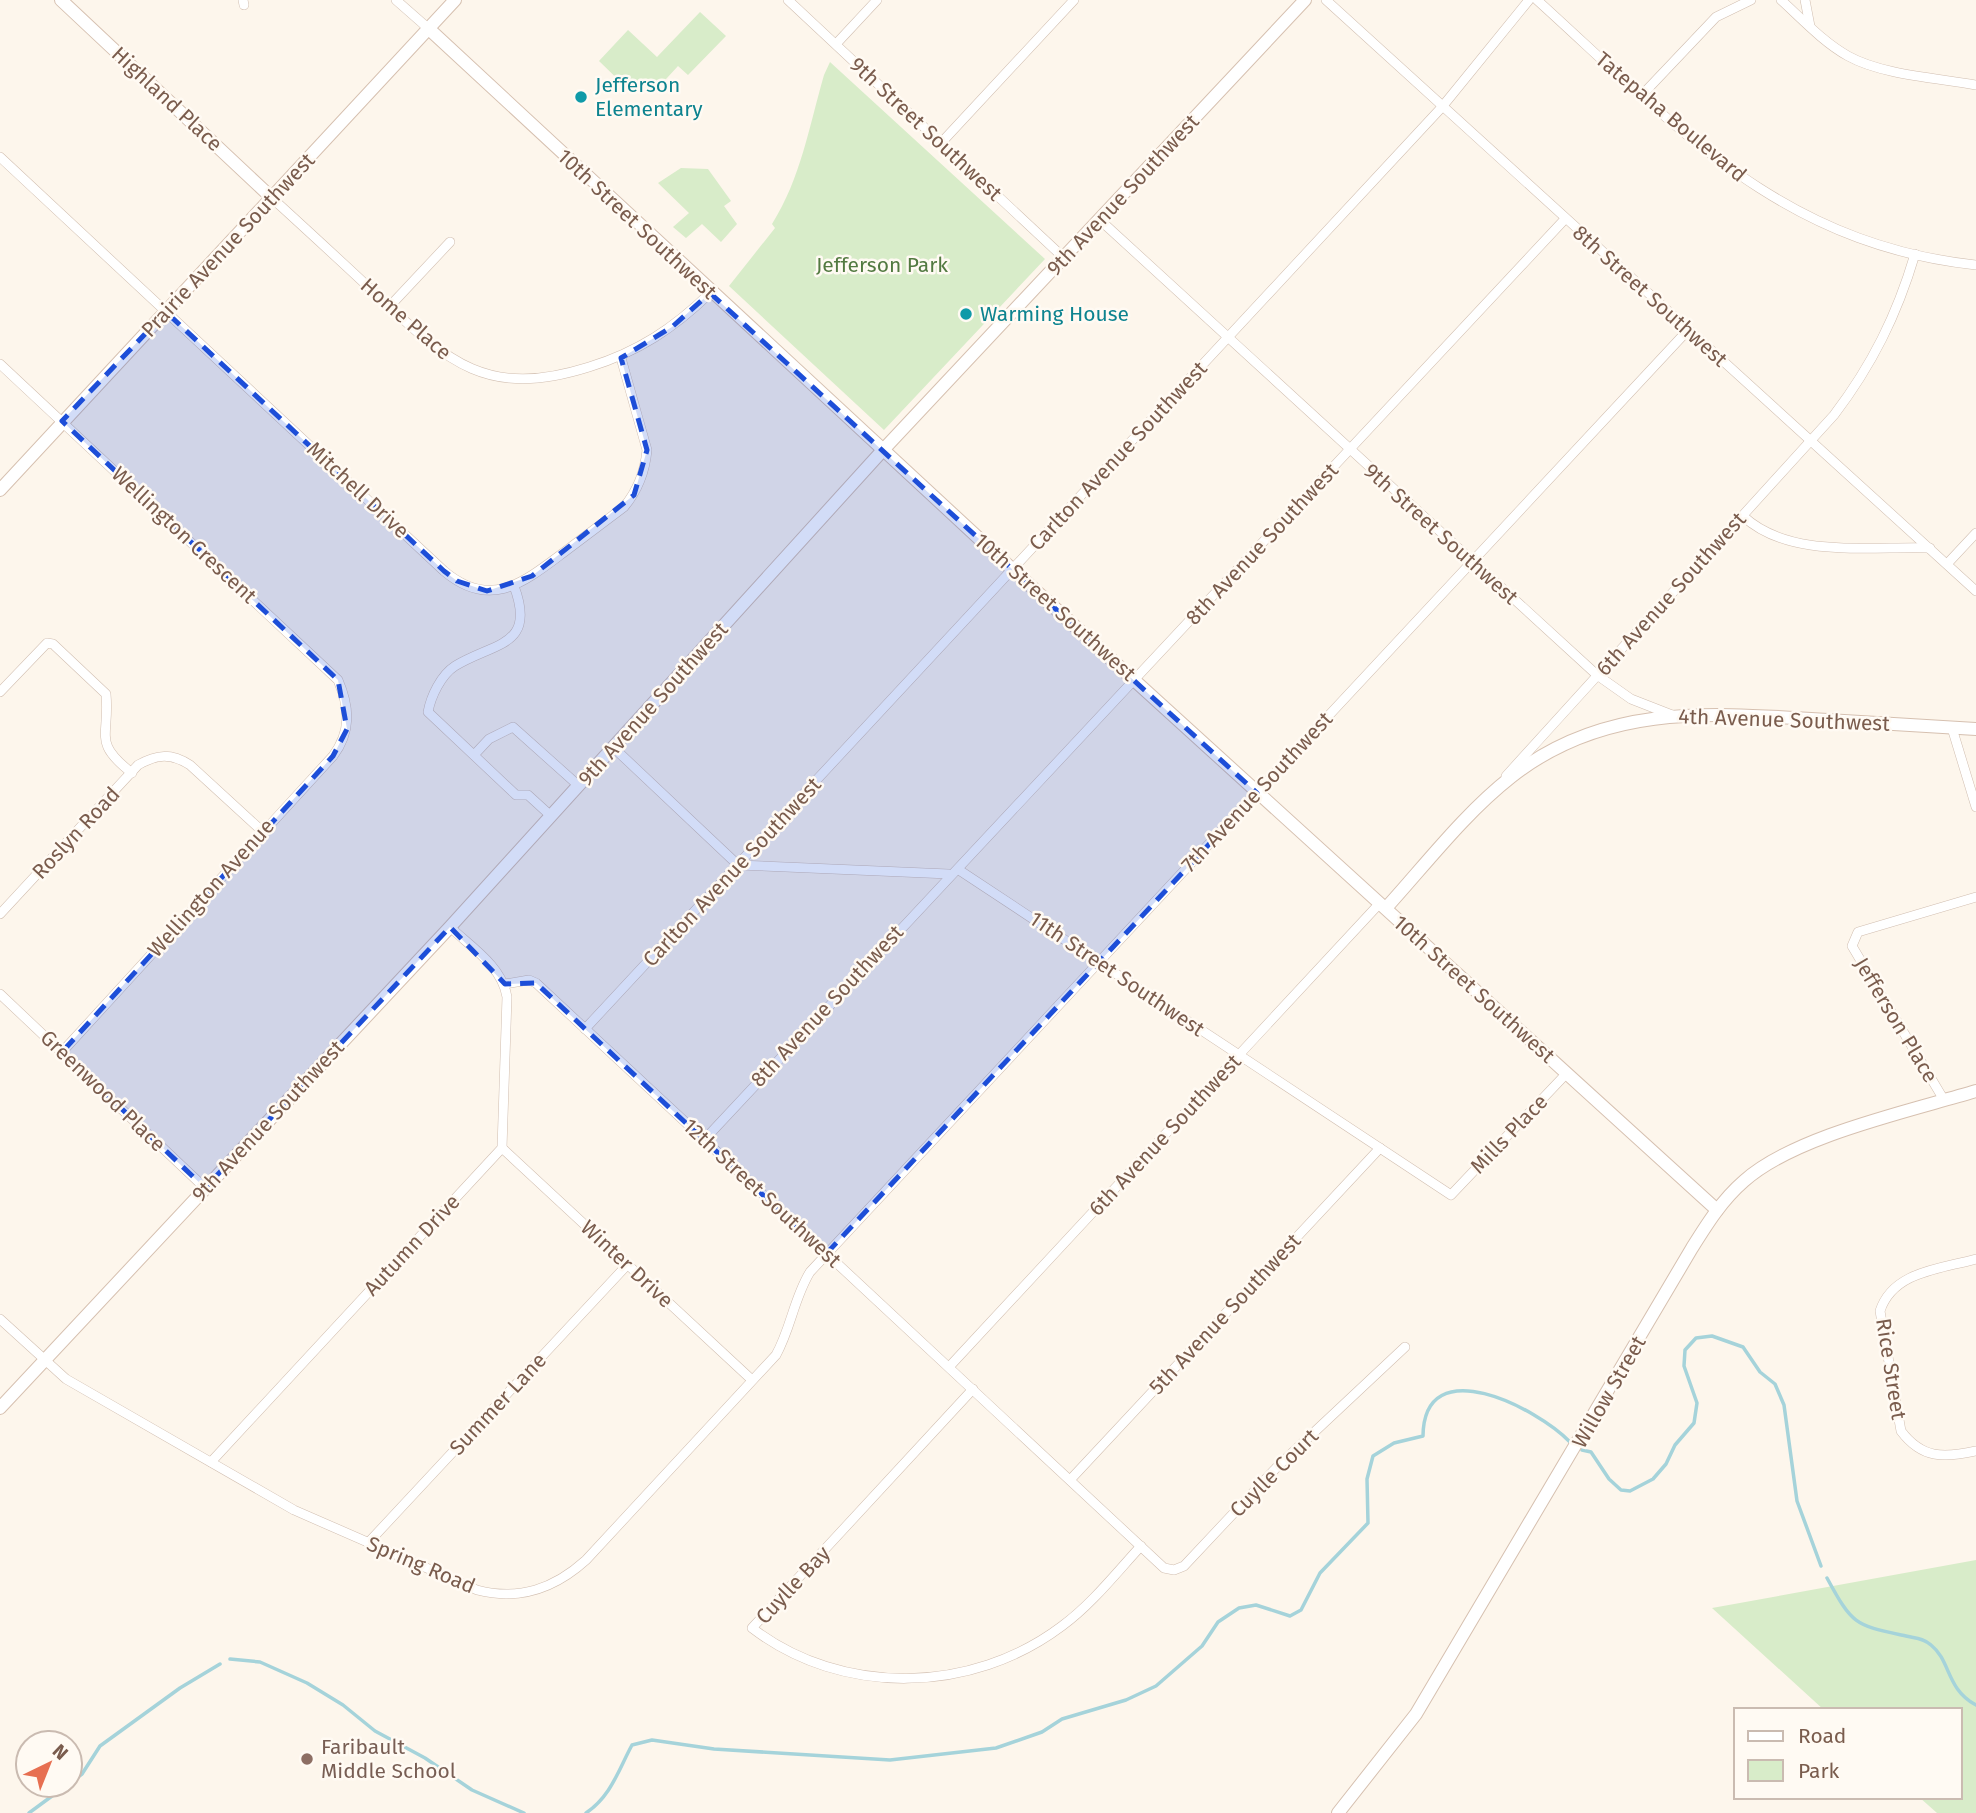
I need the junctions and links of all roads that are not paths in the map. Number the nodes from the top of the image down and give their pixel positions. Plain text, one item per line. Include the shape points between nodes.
1 (396, 0) edge
2 (456, 0) edge
3 (788, 0) edge
4 (877, 0) edge
5 (1074, 0) edge
6 (1305, 0) edge
7 (1325, 0) edge
8 (1529, 0) edge
9 (1537, 0) edge
10 (1751, 0) edge
11 (1781, 0) edge
12 (1805, 0) edge
13 (65, 1) edge
14 (1810, 26) junction
15 (429, 29) junction
16 (836, 44) junction
17 (1976, 85) edge
18 (1642, 95) junction
19 (1442, 107) junction
20 (941, 143) junction
21 (0, 157) edge
22 (272, 198) junction
23 (1565, 219) junction
24 (1100, 220) junction
25 (450, 242) dead end
26 (1914, 254) junction
27 (1064, 257) junction
28 (1976, 265) edge
29 (710, 293) junction
30 (389, 307) junction
31 (166, 312) junction
32 (1688, 330) junction
33 (1228, 338) junction
34 (621, 358) junction
35 (0, 364) edge
36 (62, 421) junction
37 (1810, 441) junction
38 (883, 450) junction
39 (1350, 450) junction
40 (0, 490) edge
41 (1743, 516) junction
42 (1976, 533) edge
43 (1930, 548) junction
44 (1472, 562) junction
45 (1947, 564) junction
46 (1013, 570) junction
47 (514, 586) junction
48 (1976, 590) edge
49 (1597, 675) junction
50 (1136, 680) junction
51 (0, 692) edge
52 (1672, 715) junction
53 (348, 718) joint
54 (1952, 728) junction
55 (1976, 729) edge
56 (614, 748) junction
57 (474, 755) junction
58 (132, 773) junction
59 (579, 786) junction
60 (1257, 793) junction
61 (1486, 798) junction
62 (1976, 807) edge
63 (551, 816) junction
64 (262, 831) junction
65 (738, 866) junction
66 (959, 870) junction
67 (949, 874) junction
68 (1976, 897) edge
69 (1383, 906) junction
70 (0, 914) edge
71 (450, 927) junction
72 (1099, 962) junction
73 (505, 984) junction
74 (0, 994) edge
75 (585, 1029) junction
76 (62, 1052) junction
77 (1240, 1055) junction
78 (1566, 1074) junction
79 (1976, 1091) edge
80 (1944, 1100) junction
81 (705, 1139) junction
82 (502, 1148) junction
83 (1380, 1148) junction
84 (205, 1188) junction
85 (1451, 1195) joint
86 (1717, 1210) junction
87 (827, 1254) junction
88 (1976, 1259) edge
89 (628, 1265) junction
90 (0, 1319) edge
91 (1405, 1347) dead end
92 (45, 1360) junction
93 (950, 1367) junction
94 (752, 1380) junction
95 (973, 1389) junction
96 (0, 1408) edge
97 (1976, 1451) edge
98 (211, 1462) junction
99 (1070, 1480) junction
100 (368, 1543) junction
101 (1141, 1546) junction
102 (1338, 1813) edge

1 - 15 street, 10th Street Southwest
2 - 15 street, Prairie Avenue Southwest
3 - 16 street, 9th Street Southwest
4 - 16 street
5 - 20 street
6 - 24 street, 9th Avenue Southwest
7 - 19 street, 8th Street Southwest
8 - 19 street, Carlton Avenue Southwest
9 - 18 street, Tatepaha Boulevard
10 - 18 street via 1716,18
11 - 14 street
12 - 14 street
13 - 22 street, Highland Place
14 - 17 street via 1849,57 1872,66
15 - 22 street, Prairie Avenue Southwest
15 - 29 street, 10th Street Southwest
16 - 20 street, 9th Street Southwest
18 - 26 street, Tatepaha Boulevard via 1755,188 1832,228
19 - 23 street, 8th Street Southwest
19 - 33 street, Carlton Avenue Southwest
20 - 27 street, 9th Street Southwest
21 - 31 street, Mitchell Drive
22 - 30 street, Home Place
22 - 31 street, Prairie Avenue Southwest
23 - 32 street, 8th Street Southwest
23 - 39 street, 8th Avenue Southwest
24 - 27 street, 9th Avenue Southwest
24 - 33 street, 9th Street Southwest
25 - 30 street
26 - 28 street, Tatepaha Boulevard
26 - 37 street, 6th Avenue Southwest via 1905,289 1876,355 1835,415
27 - 38 street, 9th Avenue Southwest
29 - 34 street, Home Place via 672,327
29 - 38 street, 10th Street Southwest
30 - 34 street, Home Place via 443,355 490,376 542,379
31 - 36 street, Prairie Avenue Southwest
31 - 47 street, Mitchell Drive via 457,581 487,590
32 - 37 street, 8th Street Southwest
32 - 44 street, 7th Avenue Southwest
33 - 39 street, 9th Street Southwest
33 - 46 street, Carlton Avenue Southwest
34 - 47 street, Mitchell Drive via 645,434 641,481 624,507
35 - 36 street, Wellington Crescent
36 - 40 street, Prairie Avenue Southwest
36 - 53 street, Wellington Crescent via 338,680
37 - 41 street, 6th Avenue Southwest
37 - 43 street, 8th Street Southwest
38 - 46 street, 10th Street Southwest
38 - 56 street, 9th Avenue Southwest
39 - 44 street, 9th Street Southwest
39 - 50 street, 8th Avenue Southwest
41 - 43 street via 1769,535 1801,545
41 - 49 street, 6th Avenue Southwest
42 - 45 street
43 - 45 street, 8th Street Southwest
44 - 49 street, 9th Street Southwest
44 - 60 street, 7th Avenue Southwest
45 - 48 street, 8th Street Southwest
46 - 50 street, 10th Street Southwest
46 - 65 street, Carlton Avenue Southwest
47 - 57 street via 522,613 518,628 505,643 452,667 429,705 428,712
49 - 52 street, 9th Street Southwest via 1631,699
49 - 61 street, 6th Avenue Southwest
50 - 60 street, 10th Street Southwest
50 - 66 street, 8th Avenue Southwest
51 - 58 street via 47,643 53,644 106,694 105,743 108,752
52 - 54 street, 4th Avenue Southwest via 1722,713
52 - 61 street, 4th Avenue Southwest via 1638,720 1572,741 1512,776
53 - 64 street, Wellington Avenue via 333,757
54 - 55 street, 4th Avenue Southwest
54 - 62 street
56 - 59 street, 9th Avenue Southwest
56 - 65 street
57 - 59 street via 489,739 513,727
57 - 63 street via 516,795 528,795
58 - 64 street, Roslyn Road via 155,756 179,758
58 - 70 street, Roslyn Road
59 - 63 street, 9th Avenue Southwest
60 - 69 street, 10th Street Southwest
60 - 72 street, 7th Avenue Southwest
61 - 69 street, 6th Avenue Southwest
63 - 71 street, 9th Avenue Southwest
64 - 76 street, Wellington Avenue
65 - 67 street
65 - 75 street, Carlton Avenue Southwest
66 - 67 street
66 - 72 street, 11th Street Southwest
67 - 81 street, 8th Avenue Southwest
68 - 80 street, Jefferson Place via 1858,932 1853,939 1852,946
69 - 77 street, 6th Avenue Southwest
69 - 78 street, 10th Street Southwest
71 - 73 street via 499,972
71 - 84 street, 9th Avenue Southwest
72 - 77 street, 11th Street Southwest
72 - 87 street, 7th Avenue Southwest
73 - 75 street, 12th Street Southwest via 536,983
73 - 82 street
74 - 76 street, Greenwood Place
75 - 81 street, 12th Street Southwest
76 - 84 street, Greenwood Place
77 - 83 street, 11th Street Southwest
77 - 93 street, 6th Avenue Southwest
78 - 85 street, Mills Place
78 - 86 street, 10th Street Southwest
79 - 80 street, Willow Street
80 - 86 street, Willow Street via 1787,1152 1745,1179
81 - 87 street, 12th Street Southwest
82 - 89 street, Winter Drive
82 - 98 street, Autumn Drive
83 - 85 street, 11th Street Southwest
83 - 99 street, 5th Avenue Southwest
84 - 92 street, 9th Avenue Southwest
86 - 102 street, Willow Street via 1416,1714
87 - 93 street, 12th Street Southwest
87 - 94 street, Spring Road via 803,1284 788,1334 776,1355
88 - 97 street, Rice Street via 1910,1277 1890,1290 1880,1311 1901,1431 1910,1444 1933,1456
89 - 94 street, Winter Drive
89 - 100 street, Summer Lane
90 - 92 street, Spring Road
91 - 101 street, Cuylle Court via 1277,1467 1184,1566 1164,1568
92 - 96 street, 9th Avenue Southwest
92 - 98 street, Spring Road via 66,1379
93 - 95 street, 12th Street Southwest
94 - 100 street, Spring Road via 586,1560 553,1584 520,1594 493,1594
95 - 99 street, 12th Street Southwest
95 - 101 street, Cuylle Bay via 752,1629 796,1657 845,1673 871,1677 959,1674 1013,1655 1064,1625
98 - 100 street, Spring Road via 294,1510
99 - 101 street

